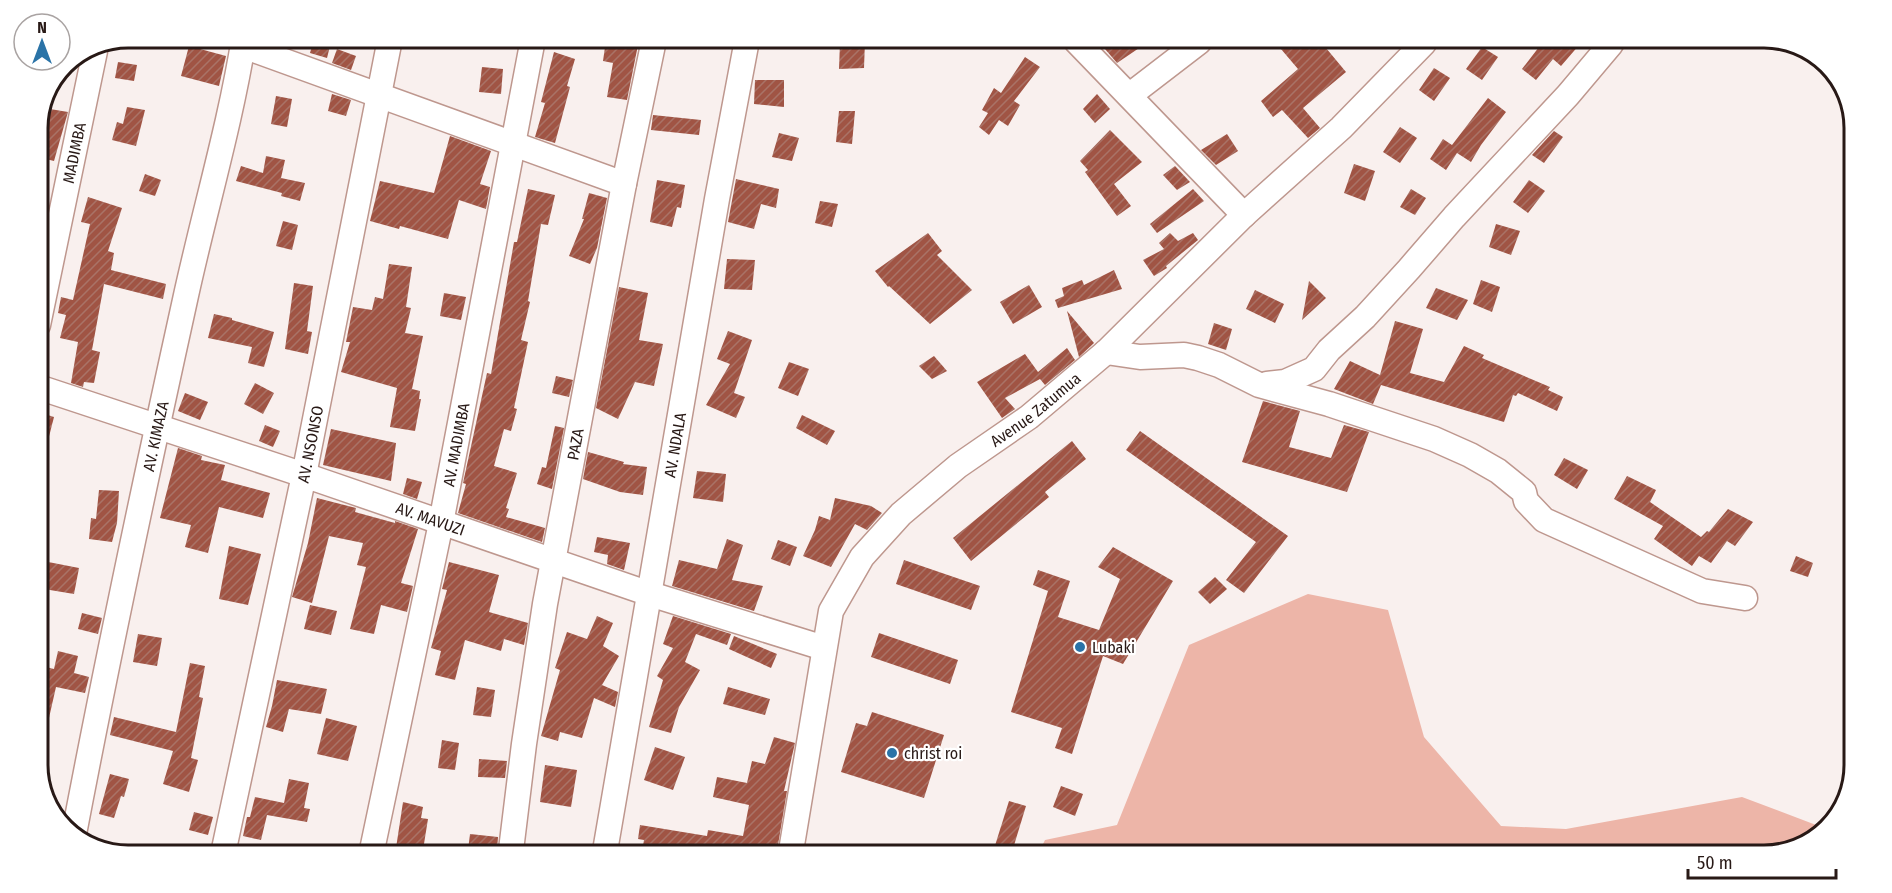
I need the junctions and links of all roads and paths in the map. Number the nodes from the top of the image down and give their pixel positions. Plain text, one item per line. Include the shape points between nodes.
1 (243, 48) edge
2 (259, 48) edge
3 (388, 48) edge
4 (531, 48) edge
5 (652, 48) edge
6 (745, 48) edge
7 (1080, 48) edge
8 (1191, 48) edge
9 (1419, 48) edge
10 (1608, 48) edge
11 (94, 55) edge
12 (1130, 95) junction
13 (379, 96) junction
14 (512, 144) junction
15 (624, 184) junction
16 (1244, 215) junction
17 (48, 277) edge
18 (1106, 352) junction
19 (1259, 385) junction
20 (48, 390) edge
21 (157, 426) junction
22 (304, 475) junction
23 (441, 523) junction
24 (554, 561) junction
25 (650, 594) junction
26 (1745, 598) dead end
27 (825, 648) junction
28 (76, 826) edge
29 (225, 845) edge
30 (373, 845) edge
31 (512, 845) edge
32 (606, 845) edge
33 (792, 845) edge

1 - 21 street, AV. KIMAZA
2 - 13 street
3 - 13 street, AV. NSONSO
4 - 14 street, AV. MADIMBA
5 - 15 street, PAZA
6 - 25 street, AV. NDALA
7 - 12 street
8 - 12 street
9 - 16 street, Avenue Zatumua via 1341,128
10 - 19 street via 1314,369 1285,382
11 - 17 street, MADIMBA
12 - 16 street
13 - 14 street
13 - 22 street, AV. NSONSO
14 - 15 street
14 - 23 street, AV. MADIMBA
15 - 24 street, PAZA
16 - 18 street, Avenue Zatumua
18 - 19 street via 1140,357 1184,355 1219,365
18 - 27 street, Avenue Zatumua via 1029,417 958,466 901,514 862,557 831,611
19 - 26 street via 1434,439 1498,471 1524,492 1526,501 1544,520 1702,591
20 - 21 street, AV. MAVUZI
21 - 22 street, AV. MAVUZI
21 - 28 street, AV. KIMAZA
22 - 23 street, AV. MAVUZI
22 - 29 street, AV. NSONSO
23 - 24 street, AV. MAVUZI
23 - 30 street, AV. MADIMBA
24 - 25 street, AV. MAVUZI
24 - 31 street, PAZA via 534,674
25 - 27 street, AV. MAVUZI
25 - 32 street, AV. NDALA
27 - 33 street, Avenue Zatumua

